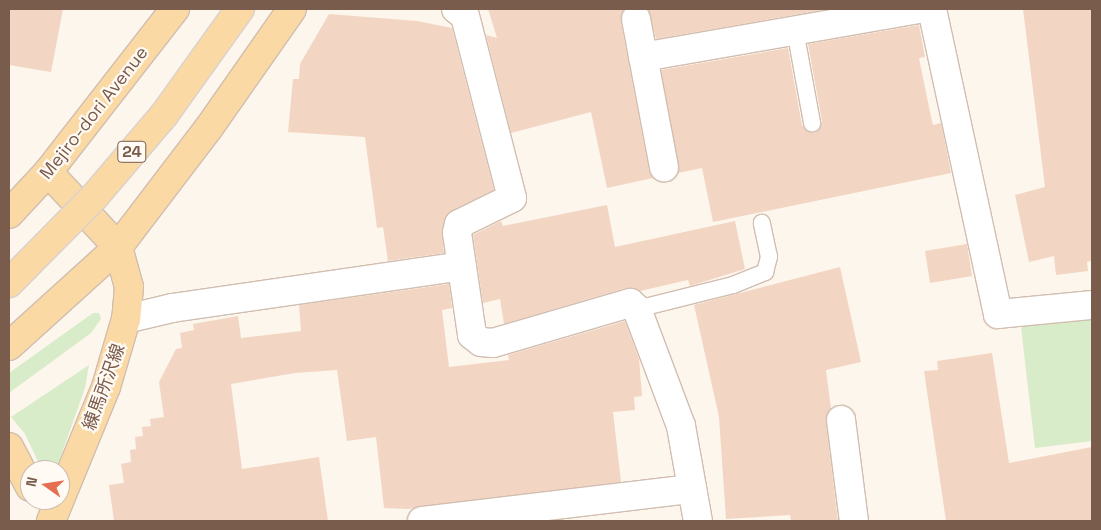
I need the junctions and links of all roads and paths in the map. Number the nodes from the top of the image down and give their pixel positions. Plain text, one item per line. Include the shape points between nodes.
1 (176, 9) edge
2 (240, 9) edge
3 (292, 9) edge
4 (456, 9) edge
5 (918, 9) edge
6 (932, 9) edge
7 (636, 19) dead end
8 (795, 30) junction
9 (643, 57) junction
10 (812, 122) dead end
11 (664, 167) dead end
12 (48, 172) junction
13 (9, 214) edge
14 (762, 223) dead end
15 (118, 247) junction
16 (462, 266) junction
17 (9, 283) edge
18 (1092, 304) edge
19 (637, 309) junction
20 (126, 319) junction
21 (9, 346) edge
22 (841, 420) dead end
23 (9, 447) edge
24 (20, 468) edge
25 (692, 489) junction
26 (51, 521) edge
27 (422, 521) edge
28 (698, 521) edge
29 (854, 521) edge

1 - 12 main road, Mejiro-dori Avenue
2 - 17 main road, 24, bridge via 164,115 95,196
3 - 15 main road via 208,129
4 - 16 street via 465,16 512,198 459,224 457,233
5 - 8 street
6 - 18 street via 998,314
7 - 9 street
8 - 9 street
8 - 10 lane
9 - 11 street
12 - 13 main road, Mejiro-dori Avenue
12 - 15 main road
14 - 19 lane via 769,257 765,272 733,285
15 - 20 main road, 練馬所沢線 via 129,288
15 - 21 main road
16 - 19 street via 472,336 481,342 493,343 621,303 630,303
16 - 20 street via 172,308
19 - 25 street via 681,426
20 - 26 main road, 練馬所沢線 via 106,387
22 - 29 street
23 - 24 main road
25 - 27 street
25 - 28 street

